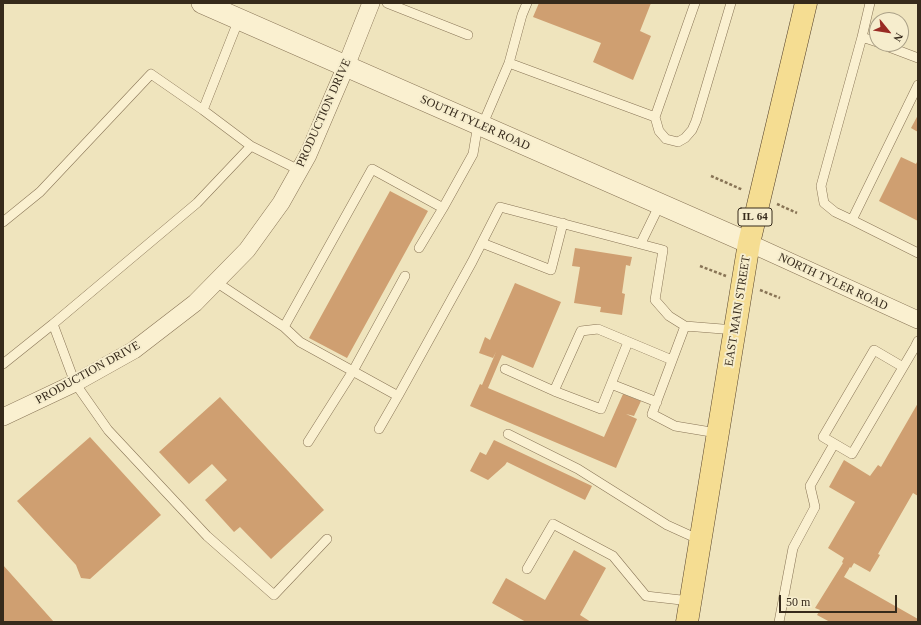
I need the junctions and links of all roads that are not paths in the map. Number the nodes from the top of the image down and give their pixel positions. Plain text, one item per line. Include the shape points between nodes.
1 (202, 3) edge
2 (371, 3) edge
3 (387, 3) edge
4 (527, 3) edge
5 (695, 3) edge
6 (731, 3) edge
7 (806, 3) edge
8 (870, 3) edge
9 (239, 19) junction
10 (468, 34) dead end
11 (862, 37) junction
12 (869, 39) edge
13 (902, 52) edge
14 (918, 58) edge
15 (509, 64) junction
16 (346, 66) junction
17 (918, 85) edge
18 (203, 110) junction
19 (655, 117) junction
20 (480, 125) junction
21 (251, 146) junction
22 (300, 170) junction
23 (660, 204) junction
24 (443, 208) junction
25 (852, 220) junction
26 (3, 222) edge
27 (563, 223) junction
28 (482, 243) junction
29 (641, 243) junction
30 (749, 243) junction
31 (419, 248) dead end
32 (918, 253) edge
33 (405, 276) dead end
34 (216, 282) junction
35 (918, 320) edge
36 (53, 324) junction
37 (685, 326) junction
38 (284, 328) junction
39 (735, 330) junction
40 (918, 341) edge
41 (628, 342) junction
42 (672, 360) junction
43 (3, 364) edge
44 (903, 367) junction
45 (505, 369) dead end
46 (353, 371) junction
47 (75, 382) junction
48 (611, 384) junction
49 (554, 391) junction
50 (398, 396) junction
51 (657, 402) junction
52 (3, 417) edge
53 (379, 429) dead end
54 (718, 433) junction
55 (508, 434) dead end
56 (308, 442) dead end
57 (834, 444) junction
58 (327, 539) dead end
59 (700, 540) junction
60 (527, 569) dead end
61 (690, 601) junction
62 (687, 622) edge
63 (779, 622) edge

1 - 9 street, SOUTH TYLER ROAD
2 - 16 street, PRODUCTION DRIVE
3 - 10 lane
4 - 15 lane
5 - 19 lane
6 - 19 lane via 692,130 686,138 678,142 666,139 659,131
7 - 30 main road, EAST MAIN STREET / IL 64
8 - 11 lane
9 - 16 street, SOUTH TYLER ROAD
9 - 18 lane
11 - 12 lane
11 - 25 lane via 821,186 824,203
13 - 14 lane
15 - 19 lane
15 - 20 lane via 500,88
16 - 20 street, SOUTH TYLER ROAD
16 - 22 street, PRODUCTION DRIVE
17 - 25 lane
18 - 21 lane
18 - 26 lane via 151,74 40,192
20 - 23 street, SOUTH TYLER ROAD
20 - 24 lane via 473,154
21 - 22 lane
21 - 36 lane via 197,203
22 - 34 street, PRODUCTION DRIVE via 247,250
23 - 29 lane
23 - 30 street, SOUTH TYLER ROAD
24 - 31 lane
24 - 38 lane via 372,169
25 - 32 lane
27 - 28 lane via 500,207
27 - 28 lane via 551,270
27 - 29 lane
28 - 50 lane
29 - 37 lane via 663,250 655,300 669,316
30 - 35 street, NORTH TYLER ROAD
30 - 39 main road, EAST MAIN STREET / IL 64
33 - 46 lane
34 - 38 lane
34 - 47 street, PRODUCTION DRIVE via 196,303 134,350
36 - 43 lane
36 - 47 lane
37 - 39 lane
37 - 42 lane
38 - 46 lane via 300,342
39 - 54 main road, EAST MAIN STREET / IL 64
40 - 44 lane
41 - 42 lane
41 - 48 lane
41 - 49 lane via 598,329 581,331
42 - 51 lane
44 - 57 lane via 852,454
44 - 57 lane via 874,350 823,437
45 - 49 lane
46 - 50 lane
46 - 56 lane
47 - 52 street, PRODUCTION DRIVE
47 - 58 lane via 108,430 207,536 274,594
48 - 49 lane via 601,409
48 - 51 lane
50 - 53 lane
51 - 54 lane via 652,414 675,426
54 - 59 main road, EAST MAIN STREET / IL 64
55 - 59 lane via 578,469 668,525
57 - 63 lane via 810,486 814,507 793,548
59 - 61 main road, EAST MAIN STREET / IL 64
60 - 61 lane via 553,524 613,556 646,596
61 - 62 main road, EAST MAIN STREET / IL 64

